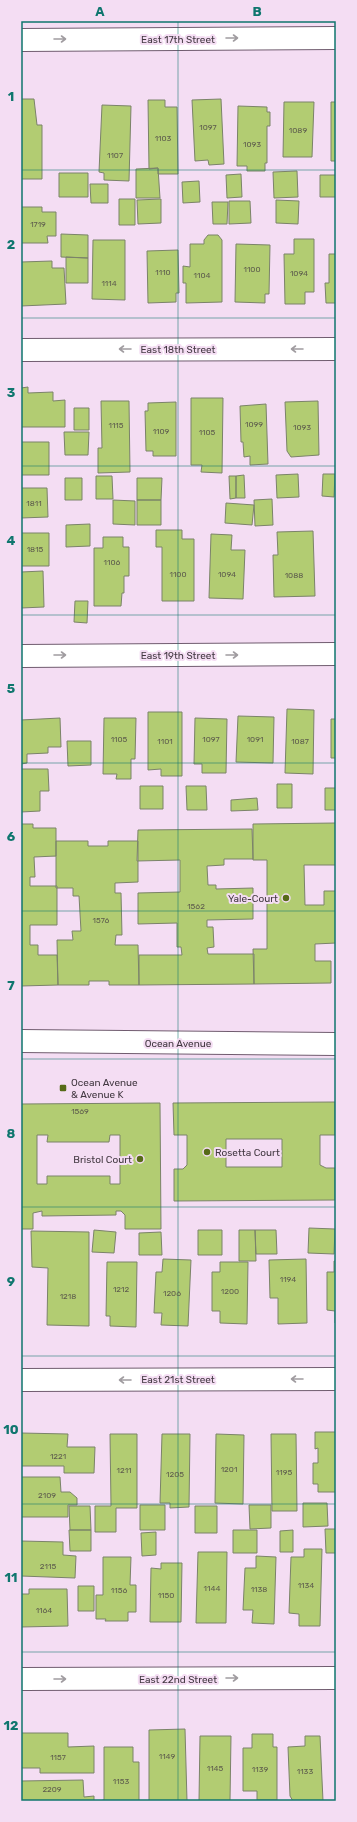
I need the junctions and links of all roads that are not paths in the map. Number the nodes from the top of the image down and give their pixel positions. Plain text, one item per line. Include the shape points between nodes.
1 (336, 38) edge
2 (21, 40) edge
3 (336, 349) edge
4 (21, 350) edge
5 (336, 654) edge
6 (21, 656) edge
7 (21, 1041) edge
8 (336, 1044) edge
9 (336, 1379) edge
10 (21, 1380) edge
11 (336, 1678) edge
12 (21, 1679) edge

2 -> 1 street, East 17th Street
3 -> 4 street, East 18th Street
6 -> 5 street, East 19th Street
7 - 8 street, Ocean Avenue
9 -> 10 street, East 21st Street
12 -> 11 street, East 22nd Street

